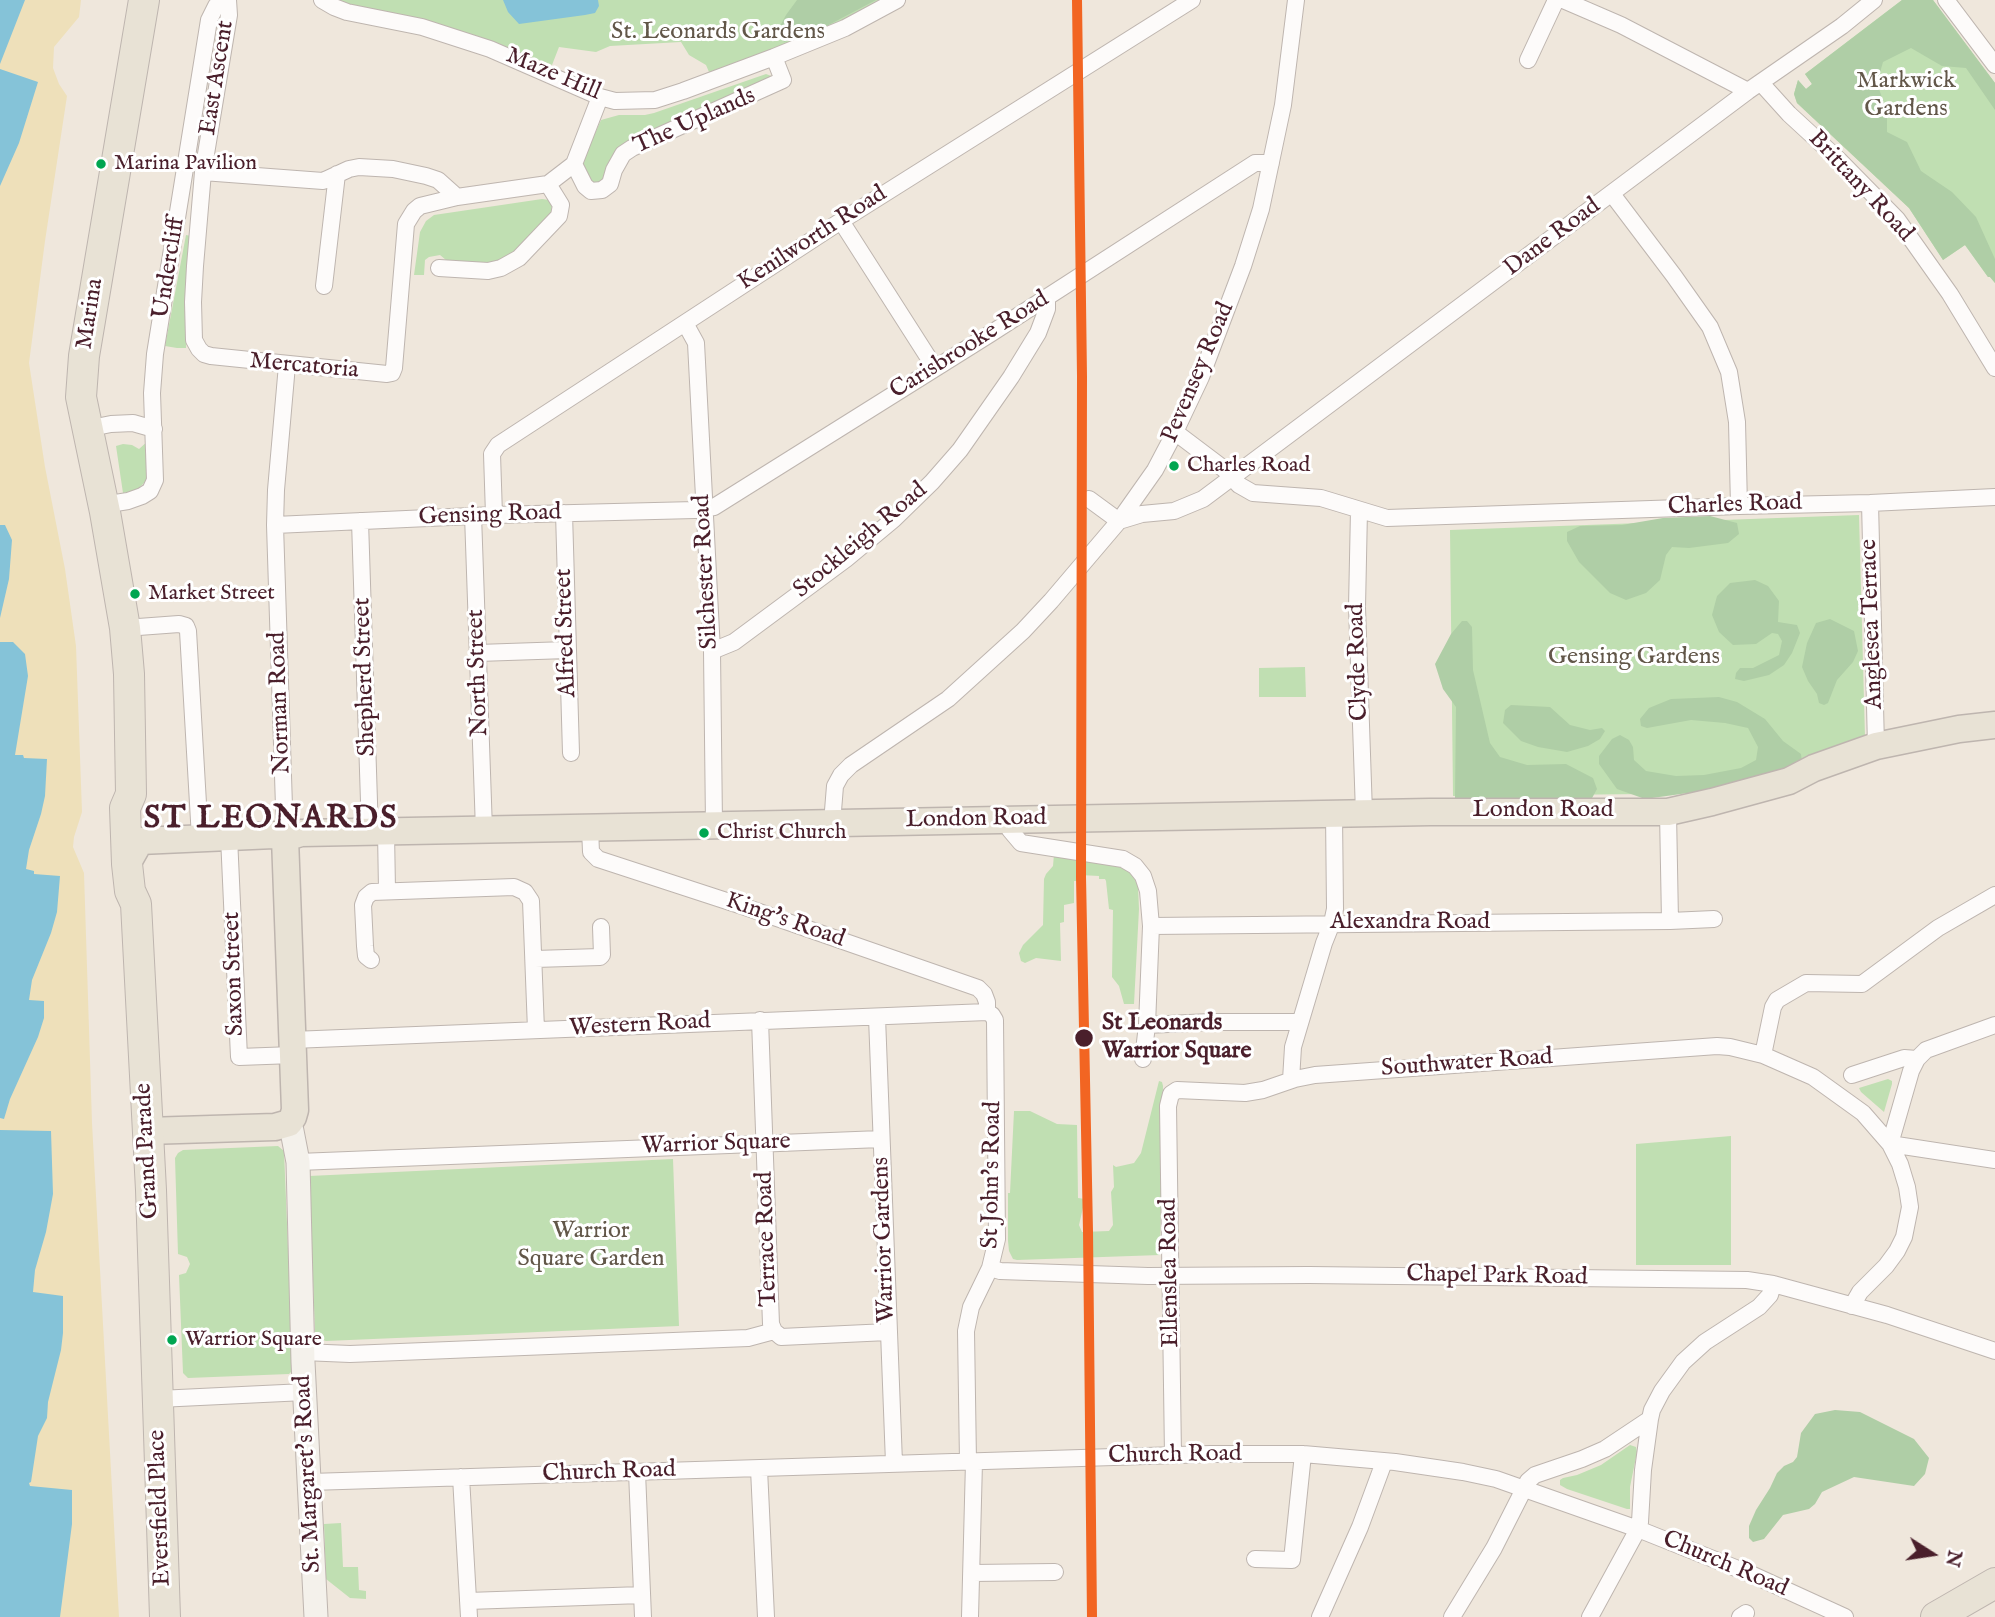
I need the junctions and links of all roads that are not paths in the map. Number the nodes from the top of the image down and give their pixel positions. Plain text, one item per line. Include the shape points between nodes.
1 (144, 0) edge
2 (222, 0) edge
3 (228, 0) edge
4 (322, 0) edge
5 (897, 0) edge
6 (1192, 0) edge
7 (1296, 0) edge
8 (1556, 0) edge
9 (1563, 0) edge
10 (1874, 0) edge
11 (1946, 0) edge
12 (774, 57) junction
13 (1528, 60) dead end
14 (1995, 65) edge
15 (1754, 87) junction
16 (600, 97) junction
17 (1271, 163) junction
18 (574, 164) junction
19 (203, 172) junction
20 (337, 174) junction
21 (548, 184) junction
22 (1612, 194) junction
23 (457, 197) junction
24 (841, 221) junction
25 (439, 268) dead end
26 (324, 286) dead end
27 (1047, 297) junction
28 (685, 323) junction
29 (211, 356) joint
30 (287, 365) junction
31 (935, 368) junction
32 (1995, 368) edge
33 (86, 429) junction
34 (154, 429) junction
35 (1175, 432) junction
36 (1233, 477) junction
37 (1995, 497) edge
38 (1089, 499) dead end
39 (1870, 503) junction
40 (103, 505) junction
41 (1739, 506) junction
42 (704, 509) junction
43 (1359, 510) junction
44 (564, 513) junction
45 (473, 515) junction
46 (494, 515) junction
47 (360, 521) junction
48 (1119, 521) junction
49 (275, 525) junction
50 (125, 628) junction
51 (567, 650) junction
52 (712, 651) junction
53 (478, 653) junction
54 (1995, 725) edge
55 (1876, 746) junction
56 (571, 752) dead end
57 (1668, 812) junction
58 (1364, 813) junction
59 (1334, 814) junction
60 (1008, 819) junction
61 (832, 823) junction
62 (714, 825) junction
63 (590, 828) junction
64 (484, 830) junction
65 (378, 833) junction
66 (229, 837) junction
67 (200, 838) junction
68 (285, 838) junction
69 (134, 853) junction
70 (387, 890) junction
71 (1995, 895) edge
72 (1714, 919) dead end
73 (1670, 921) junction
74 (1332, 923) junction
75 (1151, 926) junction
76 (601, 927) dead end
77 (535, 959) junction
78 (371, 960) dead end
79 (987, 1012) junction
80 (877, 1017) junction
81 (760, 1020) junction
82 (1300, 1022) junction
83 (1147, 1025) junction
84 (1995, 1025) edge
85 (536, 1030) junction
86 (293, 1048) junction
87 (1763, 1055) junction
88 (1143, 1059) dead end
89 (1917, 1059) junction
90 (1852, 1075) dead end
91 (1291, 1080) junction
92 (1173, 1092) joint
93 (289, 1123) junction
94 (147, 1131) junction
95 (881, 1139) junction
96 (765, 1144) junction
97 (1890, 1144) junction
98 (1995, 1160) edge
99 (298, 1162) junction
100 (990, 1268) junction
101 (1171, 1276) junction
102 (1773, 1284) junction
103 (1852, 1306) junction
104 (774, 1331) junction
105 (888, 1332) junction
106 (1995, 1351) edge
107 (303, 1352) junction
108 (305, 1392) junction
109 (158, 1399) junction
110 (1650, 1419) junction
111 (1303, 1454) junction
112 (1173, 1455) junction
113 (971, 1462) junction
114 (1384, 1462) junction
115 (894, 1463) junction
116 (759, 1469) junction
117 (637, 1472) junction
118 (461, 1477) junction
119 (310, 1482) junction
120 (1524, 1488) junction
121 (1638, 1530) junction
122 (1255, 1559) dead end
123 (1055, 1572) dead end
124 (972, 1573) junction
125 (1995, 1583) edge
126 (642, 1595) junction
127 (468, 1609) edge
128 (165, 1617) edge
129 (316, 1617) edge
130 (643, 1617) edge
131 (766, 1617) edge
132 (970, 1617) edge
133 (1320, 1617) edge
134 (1452, 1617) edge
135 (1590, 1617) edge
136 (1845, 1617) edge
137 (1936, 1617) edge

1 - 33 highway, Marina via 84,356 81,397
2 - 34 street, Undercliff via 209,20 155,354
3 - 19 street, East Ascent
4 - 16 street, Maze Hill via 347,12 422,27 490,49
5 - 12 street, Maze Hill via 845,28
6 - 24 street, Kenilworth Road
7 - 17 street, Pevensey Road
8 - 13 street
9 - 15 street, Brittany Road
10 - 15 street, Dane Road
11 - 14 street
12 - 16 street, Maze Hill via 655,100
12 - 18 street, The Uplands via 783,80 632,148 623,154 610,184 602,190 585,186
15 - 22 street, Dane Road
15 - 32 street, Brittany Road via 1790,114 1897,219
16 - 18 street
17 - 27 street, Carisbrooke Road via 1255,163
17 - 35 street, Pevensey Road via 1243,266
18 - 21 street
19 - 20 street via 323,181
19 - 29 street, East Ascent via 194,340
20 - 23 street via 359,167 410,172 438,180
20 - 26 street
21 - 23 street
21 - 25 street via 561,205 559,216 519,258 488,271
22 - 36 street, Dane Road
22 - 41 street via 1710,327 1729,372 1737,422
23 - 30 street, Mercatoria via 420,206 406,224 392,373
24 - 28 street, Kenilworth Road
24 - 31 street
27 - 31 street, Carisbrooke Road
27 - 52 street, Stockleigh Road via 1038,333 1011,377 932,482 846,559 734,642
28 - 42 street, Silchester Road via 696,343
28 - 46 street, Kenilworth Road via 498,445 492,453
29 - 30 street, Mercatoria
30 - 49 street, Norman Road
31 - 42 street, Carisbrooke Road via 714,507
33 - 34 street via 133,423
33 - 40 highway, Marina
34 - 40 street, Undercliff via 152,487 142,496
35 - 36 street, Charles Road
35 - 48 street, Pevensey Road
36 - 43 street, Charles Road via 1253,493 1321,498
36 - 48 street via 1203,499 1174,511 1142,513
37 - 39 street, Charles Road
38 - 48 street
39 - 41 street, Charles Road
39 - 55 street, Anglesea Terrace
40 - 50 highway, Marina
41 - 43 street, Charles Road via 1387,518
42 - 44 street, Gensing Road
42 - 52 street, Silchester Road
43 - 58 street, Clyde Road via 1357,607
44 - 46 street, Gensing Road
44 - 51 street, Alfred Street
45 - 46 street, Gensing Road
45 - 47 street, Gensing Road
45 - 53 street, North Street
47 - 49 street, Gensing Road
47 - 65 street, Shepherd Street
48 - 61 street, Pevensey Road via 1051,601 988,664 948,699 841,775 834,793
49 - 68 street, Norman Road
50 - 67 street via 179,624 188,631
50 - 69 highway, Grand Parade via 131,794 138,809
51 - 53 street
51 - 56 street, Alfred Street
52 - 62 street, Silchester Road
53 - 64 street, North Street
54 - 55 main road, London Road
55 - 57 main road, London Road via 1789,781
57 - 58 main road, London Road
57 - 73 street
58 - 59 main road, London Road
59 - 60 main road, London Road
59 - 74 street
60 - 61 main road, London Road
60 - 75 street via 1020,843 1104,855 1135,866 1143,876
61 - 62 main road, London Road
62 - 63 main road, London Road
63 - 64 main road, London Road
63 - 79 street, King's Road via 591,852 598,859 978,988 984,994
64 - 65 main road, London Road
65 - 68 main road, London Road via 301,833
65 - 70 street, Shepherd Street
66 - 67 main road, London Road
66 - 68 main road, London Road
66 - 86 street, Saxon Street via 239,1057
67 - 69 main road, London Road
68 - 86 main road, Norman Road
69 - 94 highway, Grand Parade via 142,889 136,904
70 - 77 street via 514,887 525,892 531,902
70 - 78 street via 372,892 363,905 366,956
71 - 87 street via 1938,928 1862,984 1806,983 1777,1000
72 - 73 street, Alexandra Road
73 - 74 street, Alexandra Road
74 - 75 street, Alexandra Road
74 - 82 street
75 - 83 street
76 - 77 street via 600,957
77 - 85 street
79 - 80 street, Western Road
79 - 100 street, St John's Road via 995,1020 997,1239
80 - 81 street, Western Road
80 - 95 street, Warrior Gardens
81 - 85 street, Western Road
81 - 96 street, Terrace Road
82 - 83 street
82 - 91 street
83 - 88 street
84 - 89 street via 1926,1050
85 - 86 street, Western Road
86 - 93 main road, Norman Road via 295,1110
87 - 91 street, Southwater Road via 1717,1046
87 - 97 street, Southwater Road via 1839,1094
89 - 90 street via 1904,1058
89 - 97 street
91 - 92 street, Southwater Road via 1245,1093
92 - 101 street, Ellenslea Road via 1168,1106
93 - 94 main road
93 - 99 street, St. Margaret's Road
94 - 109 highway, Grand Parade
95 - 96 street, Warrior Square
95 - 105 street, Warrior Gardens
96 - 99 street, Warrior Square
96 - 104 street, Terrace Road
97 - 98 street
97 - 103 street, Southwater Road via 1907,1186 1909,1223 1897,1251
99 - 107 street, St. Margaret's Road
100 - 101 street, Chapel Park Road
100 - 113 street, St John's Road via 971,1307 966,1331
101 - 102 street, Chapel Park Road via 1636,1278
101 - 112 street, Ellenslea Road
102 - 103 street, Chapel Park Road
102 - 110 street via 1759,1307 1683,1362 1662,1391
103 - 106 street, Chapel Park Road
104 - 105 street via 781,1337
104 - 107 street via 748,1338
105 - 115 street, Warrior Gardens
107 - 108 street, St. Margaret's Road
108 - 109 street
108 - 119 street, St. Margaret's Road
109 - 128 highway, Eversfield Place
110 - 120 street via 1605,1449 1535,1475
110 - 121 street
111 - 112 street, Church Road
111 - 114 street, Church Road
111 - 122 street via 1292,1560
112 - 113 street, Church Road
113 - 115 street, Church Road
113 - 124 street, St John's Road
114 - 120 street, Church Road via 1463,1472
114 - 133 street
115 - 116 street, Church Road
116 - 117 street, Church Road
116 - 131 street
117 - 118 street, Church Road
117 - 126 street
118 - 119 street, Church Road
118 - 127 street
119 - 129 street, St. Margaret's Road
120 - 121 street, Church Road
120 - 134 street
121 - 135 street
121 - 136 street, Church Road
123 - 124 street
124 - 132 street, St John's Road
125 - 137 highway
126 - 127 street
126 - 130 street

